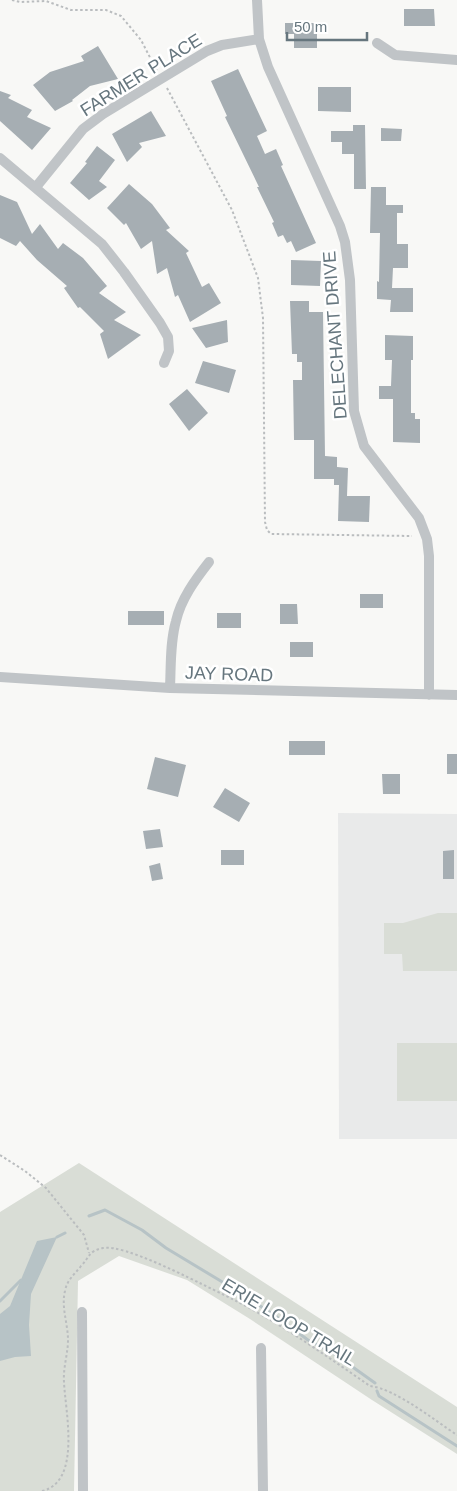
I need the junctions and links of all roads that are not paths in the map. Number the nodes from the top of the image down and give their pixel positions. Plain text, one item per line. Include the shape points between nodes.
1 (257, 0) edge
2 (259, 39) junction
3 (377, 43) dead end
4 (457, 60) edge
5 (0, 158) edge
6 (36, 187) junction
7 (164, 363) dead end
8 (208, 562) dead end
9 (0, 677) edge
10 (170, 688) junction
11 (429, 695) junction
12 (457, 695) edge
13 (82, 1312) dead end
14 (262, 1348) dead end
15 (83, 1491) edge
16 (263, 1491) edge

1 - 2 street, DELECHANT DRIVE
2 - 6 street, FARMER PLACE via 207,50 103,114 84,129
2 - 11 street, DELECHANT DRIVE via 268,67 345,242 350,280 354,411 358,429 364,446 419,518 427,538
3 - 4 street via 394,55
5 - 6 street
6 - 7 street via 102,244 124,272 168,337 169,351
8 - 10 street via 183,600 176,621
9 - 10 street, JAY ROAD
10 - 11 street, JAY ROAD
11 - 12 street, JAY ROAD
13 - 15 street
14 - 16 street

